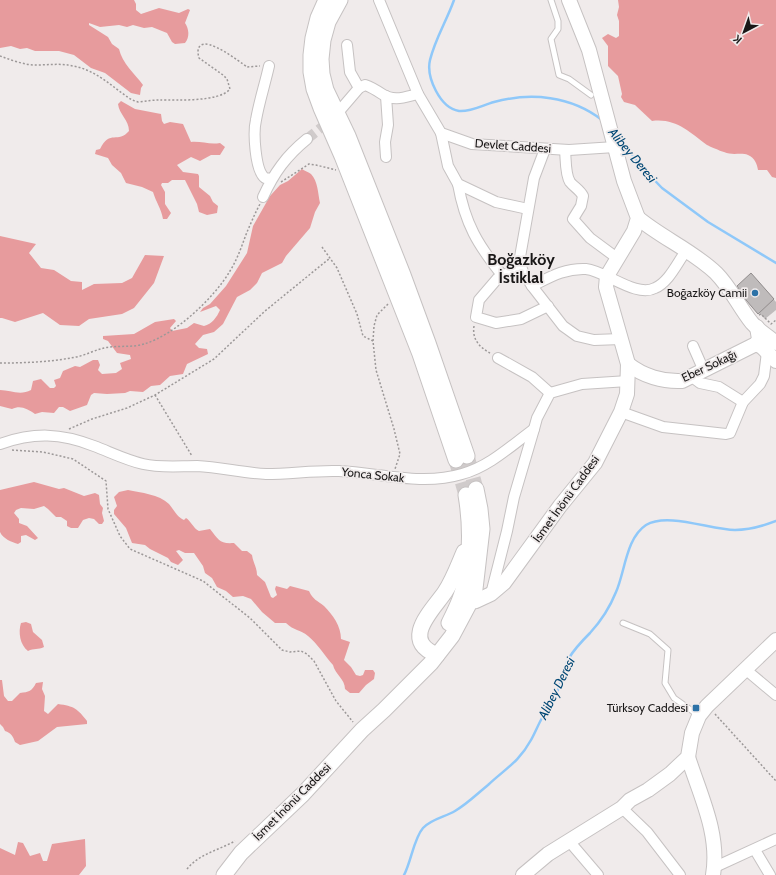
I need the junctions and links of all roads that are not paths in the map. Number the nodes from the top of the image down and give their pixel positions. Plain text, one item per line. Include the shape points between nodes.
1 (326, 0) edge
2 (340, 0) edge
3 (379, 0) edge
4 (551, 0) edge
5 (569, 0) edge
6 (347, 45) dead end
7 (270, 66) road end
8 (359, 88) junction
9 (418, 94) junction
10 (597, 95) junction
11 (386, 96) junction
12 (341, 109) dead end
13 (441, 133) junction
14 (307, 139) tunnel mouth
15 (614, 143) junction
16 (545, 149) junction
17 (565, 150) junction
18 (386, 157) dead end
19 (276, 181) junction
20 (458, 184) junction
21 (263, 197) road end
22 (528, 209) junction
23 (638, 218) junction
24 (649, 226) junction
25 (634, 232) junction
26 (686, 251) junction
27 (618, 258) junction
28 (522, 270) junction
29 (502, 275) junction
30 (607, 276) junction
31 (532, 286) junction
32 (548, 306) junction
33 (621, 338) junction
34 (693, 346) dead end
35 (769, 350) edge
36 (498, 358) road end
37 (628, 364) junction
38 (644, 374) junction
39 (698, 374) junction
40 (628, 381) junction
41 (550, 393) junction
42 (743, 402) junction
43 (622, 412) junction
44 (534, 429) junction
45 (4, 447) edge
46 (470, 535) junction
47 (491, 594) junction
48 (464, 602) junction
49 (624, 623) dead end
50 (776, 640) edge
51 (433, 653) junction
52 (745, 669) junction
53 (776, 696) edge
54 (703, 711) junction
55 (688, 758) junction
56 (622, 808) junction
57 (776, 839) edge
58 (569, 841) junction
59 (755, 850) junction
60 (714, 871) edge
61 (224, 875) edge
62 (523, 875) edge
63 (598, 875) edge
64 (680, 875) edge
65 (770, 875) edge

1 - 2 main road via 313,38 311,72 314,89 461,458 428,343 348,136 326,90 321,59 323,40 328,22
3 - 9 street
4 - 10 lane via 558,21 558,29 551,39 559,75
5 - 10 street via 589,50
6 - 8 street via 350,72
7 - 19 street via 255,122 255,143 261,173 265,178
8 - 11 street via 367,85
8 - 12 street
9 - 11 street via 400,99
9 - 13 street
10 - 15 street
11 - 18 street
13 - 16 street, Devlet Caddesi via 472,144
13 - 20 street via 448,166
14 - 19 street via 291,153
15 - 17 street, Devlet Caddesi
15 - 23 street via 624,181
16 - 17 street, Devlet Caddesi
16 - 22 street via 534,178
17 - 27 street via 570,182 583,196 581,206 573,219 590,238
19 - 21 street
20 - 22 street via 496,202
20 - 29 street via 468,224 478,244
22 - 28 street via 520,257
23 - 24 street
23 - 25 street
24 - 25 street
24 - 26 street
25 - 27 street
26 - 30 street via 664,283 654,289 643,290
26 - 35 street via 716,273 731,290 756,327 759,339
27 - 30 street
28 - 29 street
28 - 31 street
29 - 32 street via 479,300 476,317 496,323 520,319
30 - 31 street via 588,269 576,269 560,272
30 - 33 street, İsmet İnönü Caddesi via 606,287
31 - 32 street
32 - 33 street via 563,326 577,336 594,340
33 - 37 street, İsmet İnönü Caddesi
34 - 39 street
35 - 39 street, Eber Sokağı
35 - 42 street via 760,384
36 - 41 street via 532,377
37 - 38 street, Eber Sokağı
37 - 40 street, İsmet İnönü Caddesi
38 - 39 street, Eber Sokağı via 672,382
38 - 40 street via 633,376
39 - 42 street via 700,383 719,387
40 - 41 street via 582,384
40 - 43 street, İsmet İnönü Caddesi
41 - 44 street
42 - 43 street via 730,433 726,434 663,427
43 - 47 street, İsmet İnönü Caddesi via 595,463 504,583
44 - 45 street, Yonca Sokak via 497,457 465,474 433,479 338,471 266,474 198,466 143,464 66,437 42,435 19,439
44 - 47 street via 514,497
46 - 48 main road
46 - 48 main road via 471,492 480,509 482,529 475,589
46 - 51 main road via 449,585 421,626 420,637 423,646
47 - 48 street, İsmet İnönü Caddesi via 476,601
48 - 51 main road, İsmet İnönü Caddesi via 452,636
49 - 54 lane via 650,634 668,650 665,683 674,698
50 - 52 street
51 - 61 main road, İsmet İnönü Caddesi via 384,710 303,794 241,853
52 - 53 street
52 - 54 street
54 - 55 street via 692,733
55 - 56 street
55 - 60 street via 712,832
56 - 58 street
56 - 64 street via 647,832
57 - 59 street
58 - 62 street via 548,854
58 - 63 street
59 - 60 street
59 - 65 street

